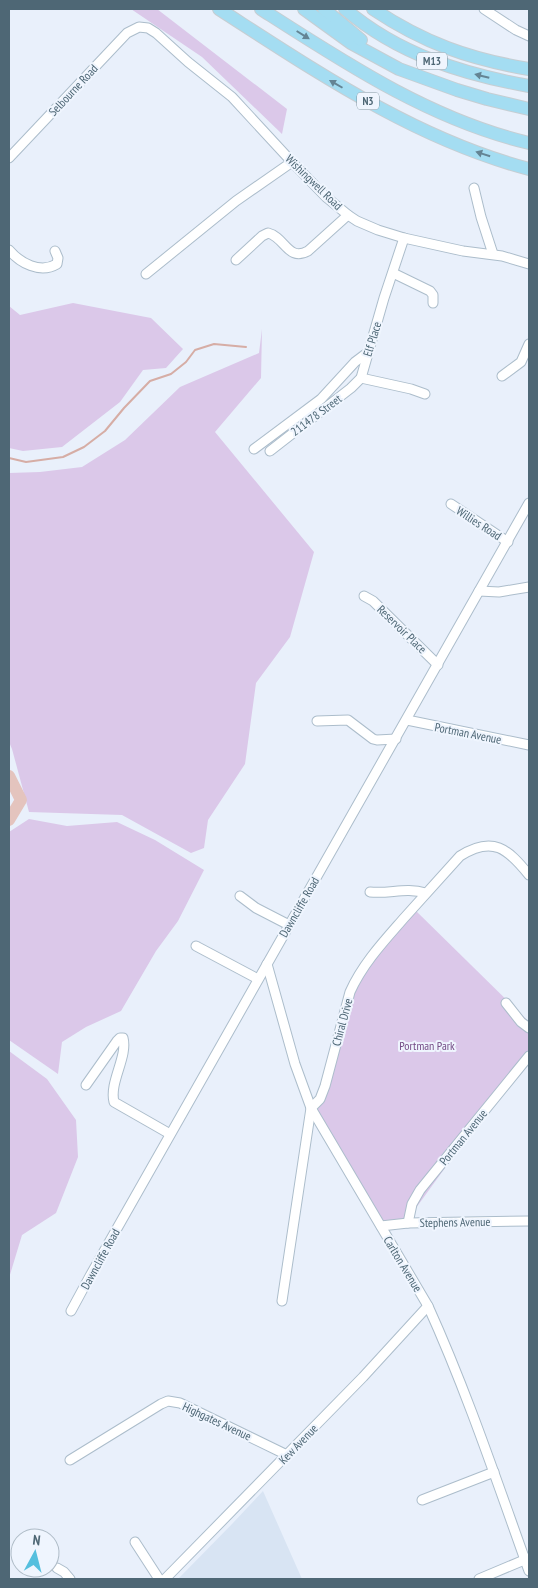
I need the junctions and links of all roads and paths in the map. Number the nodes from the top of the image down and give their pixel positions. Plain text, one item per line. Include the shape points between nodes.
1 (219, 9) edge
2 (261, 9) edge
3 (304, 9) edge
4 (324, 9) edge
5 (346, 9) edge
6 (373, 9) edge
7 (383, 9) edge
8 (484, 9) edge
9 (139, 27) joint
10 (529, 36) edge
11 (470, 56) junction
12 (529, 70) edge
13 (422, 76) junction
14 (529, 86) edge
15 (529, 109) edge
16 (529, 143) edge
17 (9, 158) edge
18 (292, 162) junction
19 (529, 168) edge
20 (474, 188) dead end
21 (348, 215) junction
22 (404, 238) junction
23 (9, 250) edge
24 (55, 251) dead end
25 (493, 254) junction
26 (236, 260) dead end
27 (529, 264) edge
28 (393, 273) junction
29 (146, 274) dead end
30 (433, 304) dead end
31 (529, 344) edge
32 (368, 353) junction
33 (502, 376) dead end
34 (361, 378) junction
35 (425, 394) dead end
36 (254, 449) dead end
37 (270, 451) dead end
38 (529, 503) edge
39 (451, 504) dead end
40 (508, 542) junction
41 (529, 587) edge
42 (479, 592) junction
43 (364, 596) dead end
44 (438, 664) junction
45 (407, 720) junction
46 (316, 721) dead end
47 (396, 739) junction
48 (529, 745) edge
49 (529, 875) edge
50 (370, 892) dead end
51 (426, 894) junction
52 (240, 896) dead end
53 (289, 925) junction
54 (196, 946) dead end
55 (267, 964) junction
56 (258, 979) junction
57 (506, 1003) dead end
58 (529, 1028) edge
59 (529, 1056) edge
60 (86, 1085) dead end
61 (311, 1108) junction
62 (170, 1134) junction
63 (529, 1221) edge
64 (408, 1223) junction
65 (380, 1226) junction
66 (282, 1301) dead end
67 (428, 1306) junction
68 (71, 1311) dead end
69 (287, 1454) junction
70 (70, 1460) dead end
71 (494, 1472) junction
72 (422, 1500) dead end
73 (135, 1542) dead end
74 (527, 1559) edge
75 (60, 1570) edge
76 (529, 1571) edge
77 (70, 1579) edge
78 (159, 1579) edge
79 (165, 1579) edge
80 (479, 1579) edge

19 -> 1 highway, N3 via 470,150 397,117 324,77
2 -> 16 highway, N3 via 407,97 459,121
3 - 13 highway via 351,43 400,69
4 - 13 highway via 356,36
14 -> 5 highway, M13 via 439,64 399,45
6 - 11 highway, M13 via 431,43
7 - 11 highway via 410,27
8 - 10 street
9 - 17 street, Selbourne Road via 127,33
9 - 18 street, Wishingwell Road via 152,30 228,93
11 - 12 highway, M13
13 - 15 highway via 488,100
18 - 21 street, Wishingwell Road
18 - 29 street via 236,201
20 - 25 street
21 - 22 street, Wishingwell Road via 368,226
21 - 26 street via 304,254 292,252 268,233
22 - 25 street, Wishingwell Road
22 - 28 street, Elf Place
23 - 24 street via 24,262 42,268 56,264
25 - 27 street, Wishingwell Road
28 - 30 street via 430,291
28 - 32 street, Elf Place
31 - 33 street via 521,362
32 - 34 street, Elf Place
32 - 36 street via 355,362 322,399
34 - 35 street
34 - 37 street, 211478 Street
38 - 40 street, Dawncliffe Road
39 - 40 street, Willies Road
40 - 42 street, Dawncliffe Road
41 - 42 street
42 - 44 street, Dawncliffe Road
43 - 44 street, Reservoir Place
44 - 45 street, Dawncliffe Road
45 - 47 street, Dawncliffe Road
45 - 48 street, Portman Avenue
46 - 47 street via 348,720 373,739
47 - 53 street, Dawncliffe Road
49 - 51 street, Chiral Drive via 504,849 481,847 460,856
50 - 51 street via 409,890
51 - 61 street, Chiral Drive via 370,958 355,981 326,1086
52 - 53 street
53 - 55 street, Dawncliffe Road
54 - 56 street
55 - 56 street, Dawncliffe Road
55 - 61 street, Carlton Avenue
56 - 62 street, Dawncliffe Road
57 - 58 street
59 - 64 street, Portman Avenue via 420,1190 412,1204
60 - 62 street via 122,1038 124,1045 114,1102
61 - 65 street, Carlton Avenue
61 - 66 street, Chiral Drive
62 - 68 street, Dawncliffe Road
63 - 64 street, Stephens Avenue
64 - 65 street, Stephens Avenue
65 - 67 street, Carlton Avenue
67 - 69 street, Kew Avenue
67 - 71 street, Carlton Avenue
69 - 70 street, Highgates Avenue via 180,1403 168,1401
69 - 79 street, Kew Avenue
71 - 72 street
71 - 74 street, Carlton Avenue
73 - 78 street
74 - 76 street, Carlton Avenue
74 - 80 street
75 - 77 street

